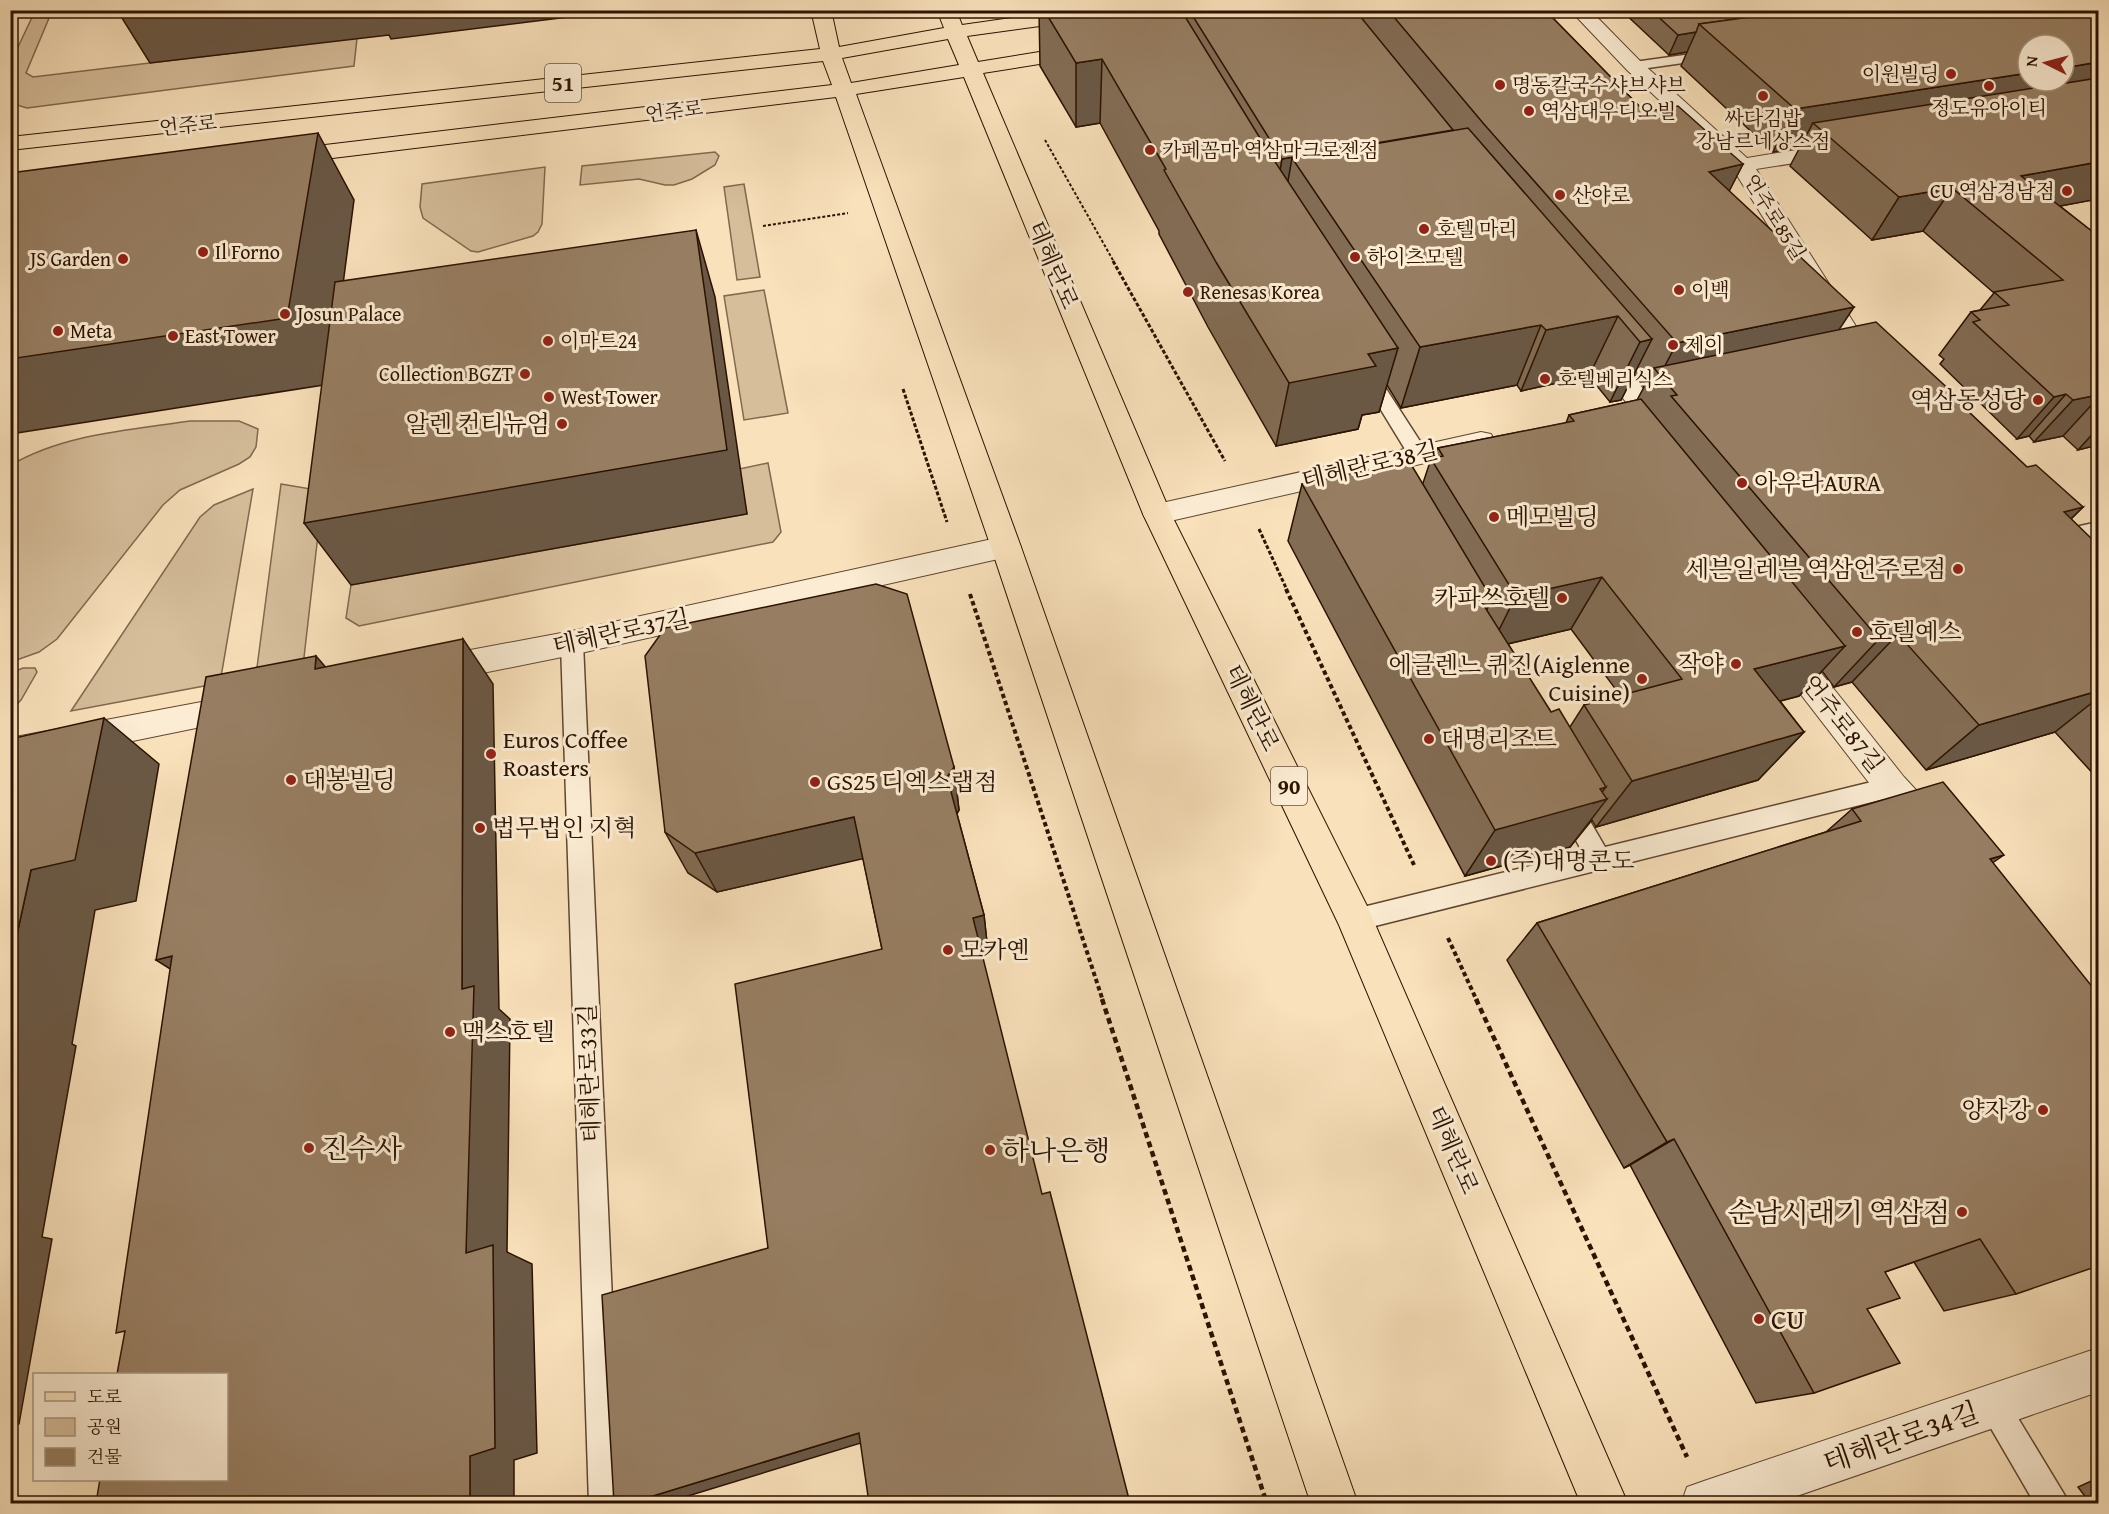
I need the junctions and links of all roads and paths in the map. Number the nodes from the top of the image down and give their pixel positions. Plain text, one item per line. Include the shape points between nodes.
1 (778, 10) edge
2 (821, 10) edge
3 (946, 10) edge
4 (1114, 10) edge
5 (1579, 10) edge
6 (767, 13) dead end
7 (954, 33) junction
8 (1097, 49) edge
9 (1727, 53) edge
10 (831, 54) junction
11 (1634, 66) junction
12 (972, 69) junction
13 (844, 90) junction
14 (1043, 136) dead end
15 (10, 144) edge
16 (1857, 147) edge
17 (268, 159) edge
18 (1742, 165) junction
19 (843, 203) dead end
20 (886, 208) junction
21 (846, 214) junction
22 (850, 225) dead end
23 (763, 226) dead end
24 (1584, 335) edge
25 (1362, 364) edge
26 (900, 380) dead end
27 (1889, 383) edge
28 (1644, 407) edge
29 (1508, 435) edge
30 (1418, 454) junction
31 (1243, 494) junction
32 (1157, 514) junction
33 (2098, 529) edge
34 (2039, 531) joint
35 (1006, 547) junction
36 (958, 558) junction
37 (2069, 561) edge
38 (1768, 629) edge
39 (572, 643) junction
40 (409, 675) edge
41 (243, 719) edge
42 (10, 752) edge
43 (1558, 787) edge
44 (1892, 787) junction
45 (1946, 848) edge
46 (1600, 860) junction
47 (1431, 902) junction
48 (1355, 920) junction
49 (2098, 1371) edge
50 (1993, 1406) junction
51 (605, 1503) edge
52 (1267, 1503) edge
53 (1335, 1503) edge
54 (1605, 1503) edge
55 (1706, 1503) edge
56 (2054, 1503) edge

1 - 6 path
2 - 10 main road
3 - 7 main road, 테헤란로 / 90
4 - 7 main road, 언주로 / 51
5 - 11 street, 언주로85길
7 - 10 main road, 언주로 / 51
7 - 12 main road, 테헤란로 / 90
8 - 12 main road, 언주로 / 51
9 - 11 lane
10 - 13 main road
10 - 15 main road, 언주로 / 51
11 - 18 street, 언주로85길
12 - 13 main road, 언주로 / 51
12 - 32 main road, 테헤란로 / 90
13 - 17 main road, 언주로 / 51
13 - 20 main road
14 - 31 path
16 - 18 street
18 - 27 street, 언주로85길 via 1853,361
19 - 21 path
20 - 21 path
20 - 35 main road
21 - 22 path
21 - 23 path
24 - 28 street
25 - 30 lane
26 - 36 path
29 - 30 street, 테헤란로38길
30 - 31 street, 테헤란로38길 via 1377,476
31 - 32 street, 테헤란로38길
31 - 47 path
32 - 48 main road, 테헤란로 / 90
33 - 34 lane
34 - 37 street
35 - 36 street, 테헤란로37길
35 - 53 main road
36 - 39 street, 테헤란로37길
36 - 52 path
38 - 44 street, 언주로87길
39 - 40 street, 테헤란로37길
39 - 51 lane, 테헤란로33길
41 - 42 street
43 - 46 lane
44 - 45 street, 언주로87길
44 - 46 lane
46 - 47 lane
47 - 48 lane
47 - 55 path
48 - 54 main road, 테헤란로 / 90
49 - 50 street, 테헤란로34길
50 - 55 street, 테헤란로34길
50 - 56 lane

